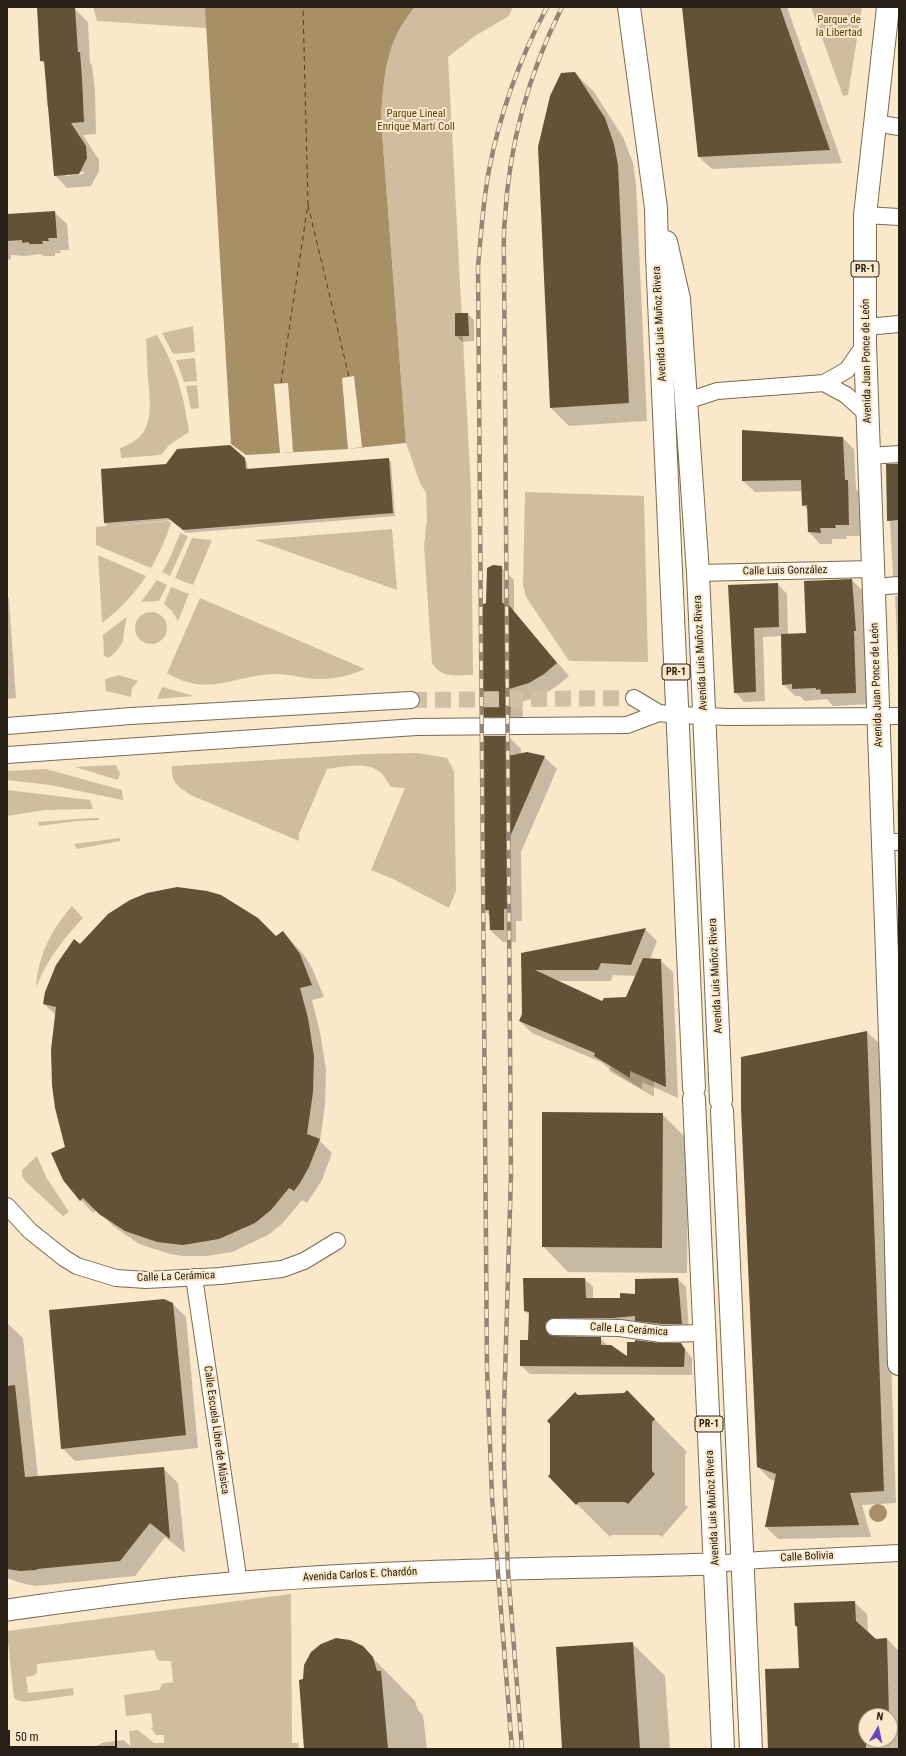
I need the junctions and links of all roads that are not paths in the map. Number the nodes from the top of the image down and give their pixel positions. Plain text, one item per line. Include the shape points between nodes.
1 (629, 7) edge
2 (888, 7) edge
3 (875, 123) junction
4 (899, 127) edge
5 (865, 215) junction
6 (899, 217) edge
7 (663, 255) junction
8 (899, 324) edge
9 (865, 336) junction
10 (824, 383) junction
11 (687, 401) junction
12 (868, 414) junction
13 (899, 454) edge
14 (869, 456) junction
15 (698, 573) junction
16 (873, 578) junction
17 (899, 585) edge
18 (634, 698) tunnel mouth
19 (411, 700) tunnel mouth
20 (668, 714) junction
21 (704, 717) junction
22 (889, 717) edge
23 (7, 726) edge
24 (7, 755) edge
25 (891, 842) edge
26 (893, 968) edge
27 (895, 1093) edge
28 (7, 1206) edge
29 (337, 1241) dead end
30 (898, 1259) edge
31 (194, 1278) junction
32 (554, 1327) dead end
33 (704, 1332) junction
34 (899, 1364) edge
35 (899, 1552) edge
36 (742, 1562) junction
37 (715, 1564) junction
38 (238, 1582) junction
39 (7, 1610) edge
40 (723, 1749) edge
41 (751, 1749) edge

1 - 7 main road, Avenida Luis Muñoz Rivera / PR-1
2 - 3 main road, Avenida Juan Ponce de León / PR-1
3 - 4 street
3 - 5 main road, Avenida Juan Ponce de León / PR-1
5 - 6 street
5 - 9 main road, Avenida Juan Ponce de León / PR-1
7 - 11 main road, Avenida Luis Muñoz Rivera / PR-1 via 679,300
7 - 20 main road, Avenida Luis Muñoz Rivera / PR-1
8 - 9 street
9 - 10 street via 847,370
9 - 12 main road, Avenida Juan Ponce de León / PR-1
10 - 11 street via 717,391
10 - 12 street via 846,395
11 - 15 main road, Avenida Luis Muñoz Rivera / PR-1
12 - 14 main road, Avenida Juan Ponce de León / PR-1
13 - 14 street
14 - 16 main road, Avenida Juan Ponce de León / PR-1
15 - 16 street, Calle Luis González
15 - 21 main road, Avenida Luis Muñoz Rivera / PR-1
16 - 17 street, Calle Luis González
16 - 22 main road, Avenida Juan Ponce de León / PR-1
18 - 20 street
19 - 23 street via 131,716
20 - 21 street
20 - 24 street via 627,725 416,727
20 - 33 main road, Avenida Luis Muñoz Rivera / PR-1 via 694,1094
21 - 22 street
21 - 36 main road, Avenida Luis Muñoz Rivera / PR-1
22 - 25 main road, Avenida Juan Ponce de León / PR-1
25 - 26 main road, Avenida Juan Ponce de León / PR-1
26 - 27 main road, Avenida Juan Ponce de León / PR-1
27 - 30 main road, Avenida Juan Ponce de León / PR-1
28 - 31 street, Calle La Cerámica via 30,1230 77,1266 116,1278
29 - 31 street, Calle La Cerámica via 304,1261 282,1268
30 - 34 main road, Avenida Juan Ponce de León / PR-1
31 - 38 street, Calle Escuela Libre de Música
32 - 33 street, Calle La Cerámica via 620,1328 660,1334
33 - 37 main road, Avenida Luis Muñoz Rivera / PR-1
35 - 36 street, Calle Bolivia
36 - 37 street, Calle Bolivia
36 - 41 main road, Avenida Luis Muñoz Rivera / PR-1
37 - 38 street, Avenida Carlos E. Chardón via 387,1573
37 - 40 main road, Avenida Luis Muñoz Rivera / PR-1
38 - 39 street, Avenida Carlos E. Chardón

